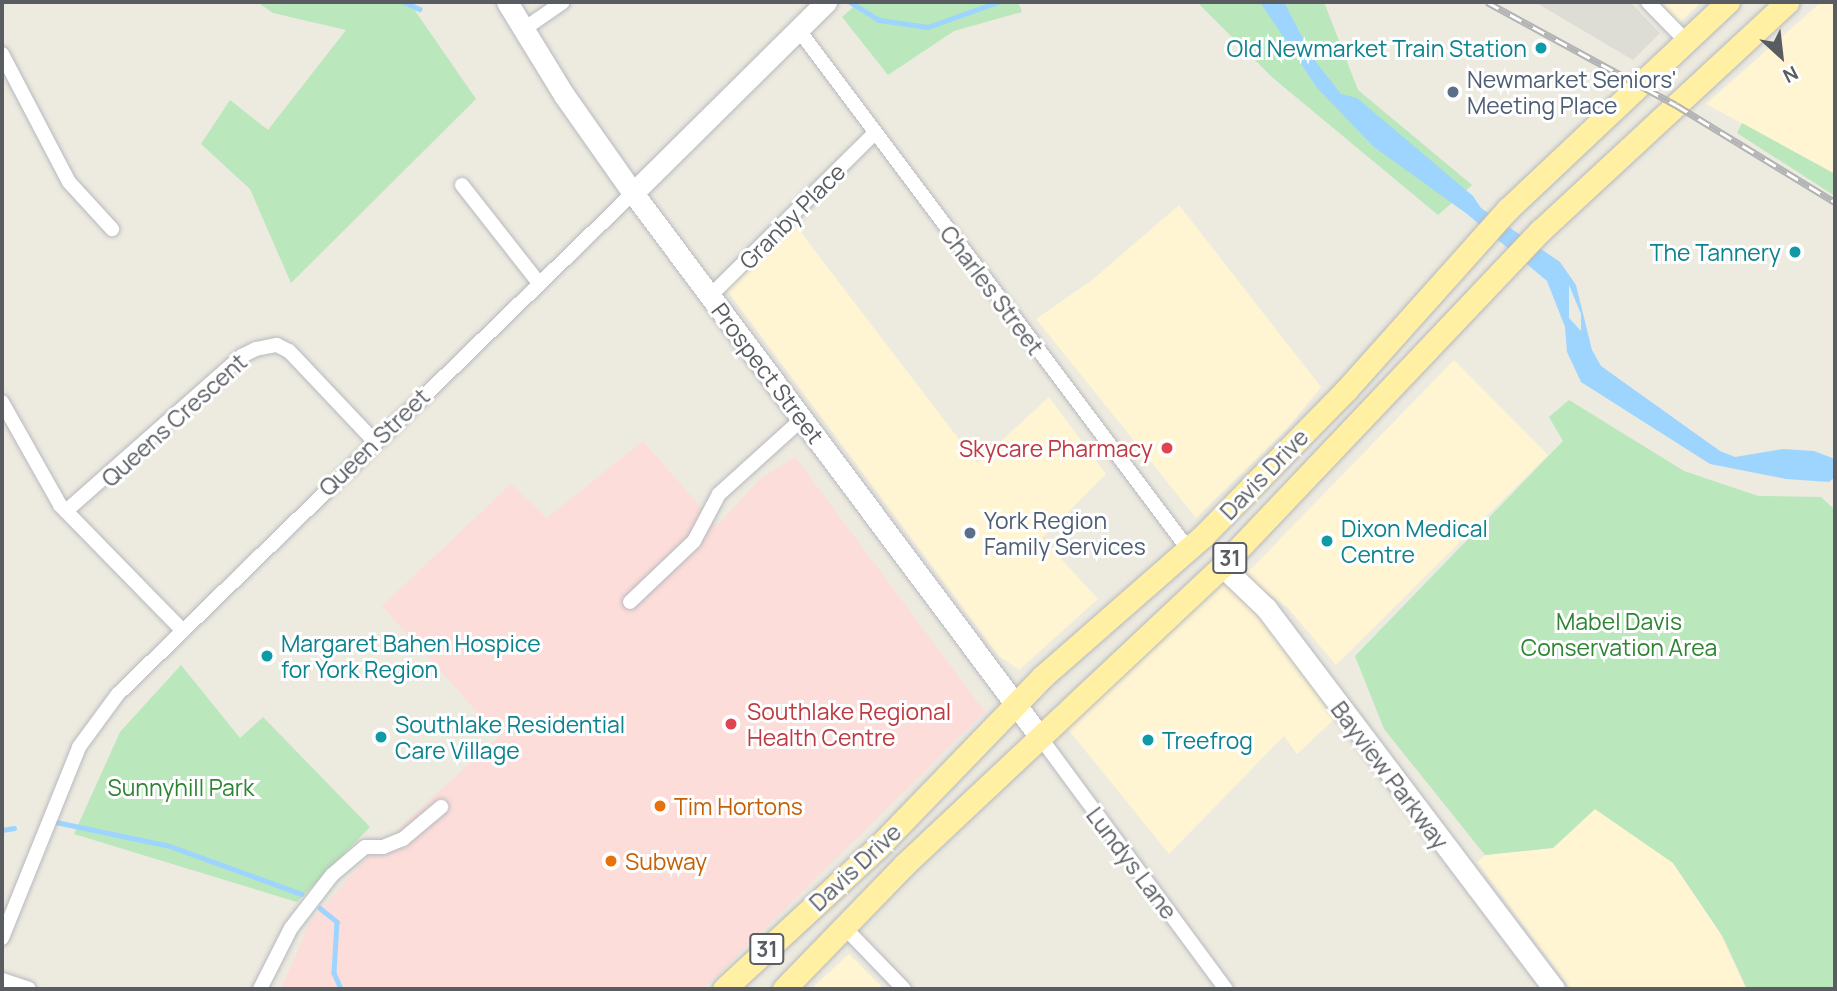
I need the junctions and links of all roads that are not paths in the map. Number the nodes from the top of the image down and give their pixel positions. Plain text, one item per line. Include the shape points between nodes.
1 (507, 2) edge
2 (563, 2) edge
3 (826, 2) edge
4 (1648, 2) edge
5 (1728, 2) edge
6 (1787, 2) edge
7 (524, 29) junction
8 (798, 29) junction
9 (1686, 41) junction
10 (2, 54) edge
11 (874, 134) junction
12 (462, 185) dead end
13 (633, 193) junction
14 (112, 229) dead end
15 (538, 282) junction
16 (709, 296) junction
17 (2, 402) edge
18 (802, 419) junction
19 (374, 441) junction
20 (66, 512) junction
21 (1188, 549) junction
22 (1222, 566) junction
23 (630, 603) dead end
24 (183, 631) junction
25 (1015, 703) junction
26 (1040, 737) junction
27 (441, 807) dead end
28 (844, 927) junction
29 (2, 938) edge
30 (2, 980) edge
31 (29, 989) edge
32 (260, 989) edge
33 (724, 989) edge
34 (784, 989) edge
35 (904, 989) edge
36 (1226, 989) edge
37 (1554, 989) edge

1 - 7 main road, Prospect Street
2 - 7 street
3 - 8 main road, Queen Street
4 - 9 street
5 - 9 main road, Davis Drive / 31
6 - 22 main road, Davis Drive / 31 via 1540,232
7 - 13 main road, Prospect Street
8 - 11 street, Charles Street
8 - 13 main road, Queen Street
9 - 21 main road, Davis Drive / 31 via 1508,209 1346,390
10 - 14 street via 69,182
11 - 16 street, Granby Place
11 - 21 street, Charles Street
12 - 15 street
13 - 15 street, Queen Street
13 - 16 main road, Prospect Street
15 - 19 street, Queen Street
16 - 18 main road, Prospect Street
17 - 20 street
18 - 23 street via 719,494 694,541
18 - 25 main road, Prospect Street
19 - 20 street, Queens Crescent via 289,351 277,345 256,349 242,356
19 - 24 street, Queen Street
20 - 24 street
21 - 25 main road, Davis Drive / 31
22 - 26 main road, Davis Drive / 31
22 - 37 main road, Bayview Parkway via 1266,608
24 - 29 street, Queen Street via 118,694 79,747
25 - 26 main road, Prospect Street
25 - 33 main road, Davis Drive / 31 via 878,847
26 - 28 main road, Davis Drive / 31
26 - 36 street, Lundys Lane
27 - 32 street via 403,839 383,847 365,847 332,875 291,928
28 - 34 main road, Davis Drive / 31
28 - 35 street
30 - 31 street

